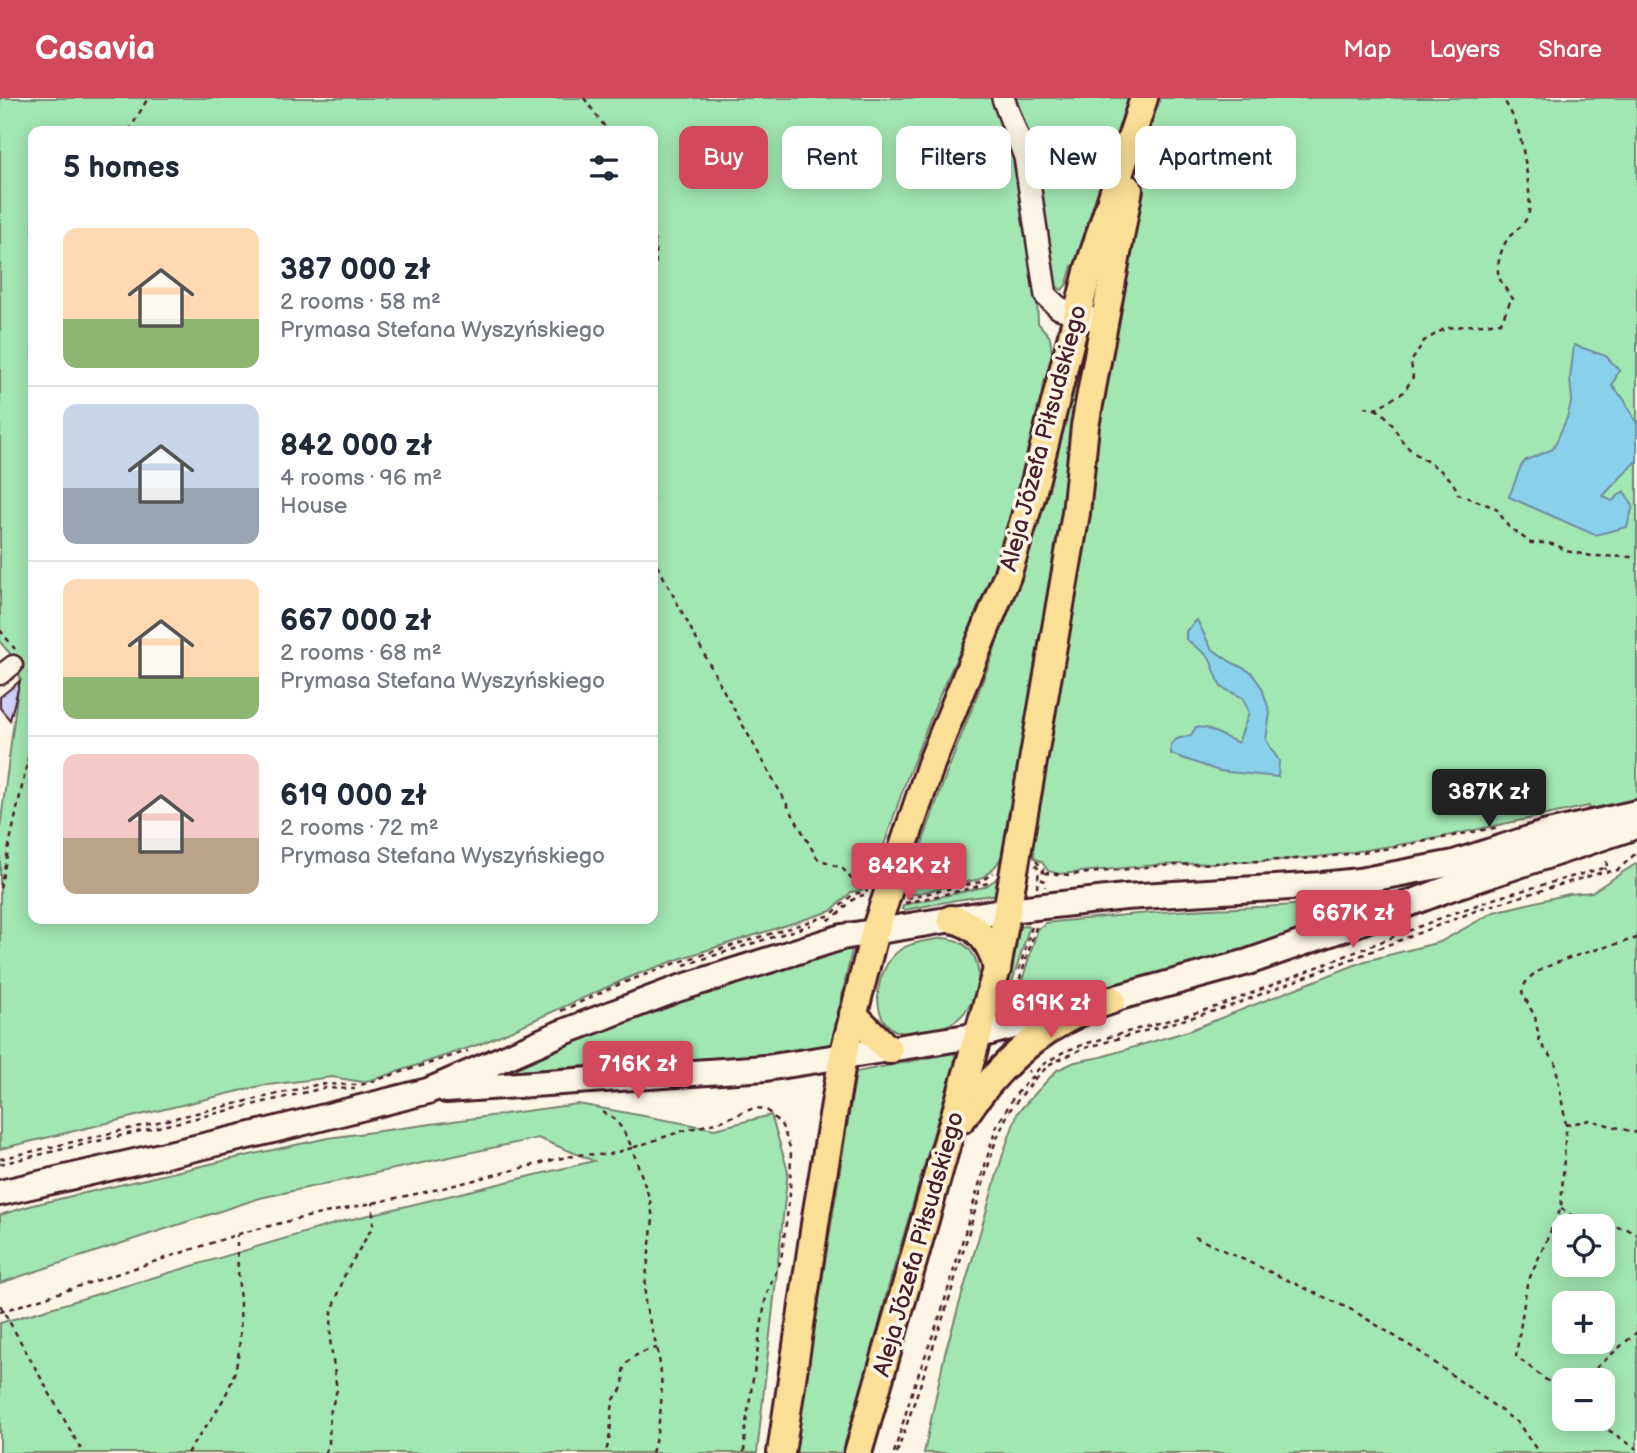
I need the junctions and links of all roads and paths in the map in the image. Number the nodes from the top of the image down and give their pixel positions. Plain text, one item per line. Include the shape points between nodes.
1 (148, 98) edge
2 (584, 98) edge
3 (1003, 98) edge
4 (1146, 98) edge
5 (1503, 98) edge
6 (132, 126) edge
7 (604, 126) edge
8 (1076, 315) junction
9 (1104, 323) junction
10 (1364, 407) dead end
11 (1375, 409) junction
12 (1637, 557) edge
13 (658, 566) edge
14 (0, 630) edge
15 (6, 670) edge
16 (28, 763) edge
17 (1637, 813) edge
18 (1637, 826) edge
19 (1498, 827) dead end
20 (1637, 852) edge
21 (1608, 853) dead end
22 (1007, 862) junction
23 (1606, 867) junction
24 (1603, 872) junction
25 (1044, 873) junction
26 (0, 888) edge
27 (888, 892) junction
28 (1042, 906) junction
29 (1008, 910) junction
30 (951, 919) junction
31 (875, 931) junction
32 (1637, 938) edge
33 (997, 969) junction
34 (1112, 1000) junction
35 (561, 1011) dead end
36 (853, 1014) junction
37 (1012, 1027) junction
38 (979, 1035) junction
39 (472, 1049) dead end
40 (889, 1050) junction
41 (843, 1056) junction
42 (1028, 1070) junction
43 (339, 1088) dead end
44 (428, 1091) junction
45 (602, 1112) dead end
46 (1566, 1125) junction
47 (1637, 1133) edge
48 (632, 1148) junction
49 (945, 1151) junction
50 (0, 1161) edge
51 (0, 1193) edge
52 (373, 1202) junction
53 (1561, 1208) junction
54 (237, 1234) junction
55 (1637, 1234) edge
56 (1195, 1237) dead end
57 (0, 1305) edge
58 (2, 1312) edge
59 (1637, 1332) edge
60 (657, 1348) junction
61 (1596, 1368) edge
62 (1552, 1384) edge
63 (1611, 1431) edge
64 (1637, 1448) edge
65 (83, 1453) edge
66 (187, 1453) edge
67 (325, 1453) edge
68 (605, 1453) edge
69 (652, 1453) edge
70 (744, 1453) edge
71 (781, 1453) edge
72 (858, 1453) edge
73 (895, 1453) edge
74 (1539, 1453) edge

1 - 6 path
2 - 7 path
3 - 8 street via 1025,157 1046,296
4 - 8 main road, Aleja Józefa Piłsudskiego
4 - 9 main road, Aleja Józefa Piłsudskiego
5 - 11 path via 1518,128 1530,197 1521,228 1503,248 1498,272 1514,300 1501,322 1446,328 1424,341 1411,362 1413,377 1404,392
8 - 9 street
8 - 27 main road, Aleja Józefa Piłsudskiego via 1007,576 931,764
9 - 22 main road, Aleja Józefa Piłsudskiego via 1085,426 1076,513
10 - 11 path
11 - 12 path via 1386,414 1413,452 1445,472 1458,494 1496,508 1508,526 1531,543 1592,556
13 - 35 path via 817,858 843,869 854,882 870,882 869,889 850,896 831,915 679,962
14 - 15 path via 15,649 15,660
16 - 26 path
17 - 28 main road via 1544,834 1454,863 1371,879
18 - 34 main road via 1450,888 1307,942
19 - 25 path via 1319,859
20 - 24 path via 1618,870
21 - 23 path
22 - 25 path via 1033,856
22 - 27 path via 980,882 906,898
22 - 29 main road, Aleja Józefa Piłsudskiego
23 - 24 path
23 - 42 path via 1499,897 1219,1006 1065,1051
24 - 42 path via 1483,908 1228,1007 1082,1049
25 - 28 path
27 - 31 main road, Aleja Józefa Piłsudskiego
28 - 29 main road
28 - 37 path via 1009,1014
29 - 30 main road
29 - 33 main road, Aleja Józefa Piłsudskiego
30 - 31 main road
30 - 33 main road via 984,937
31 - 36 main road
31 - 44 main road via 842,937 677,989
32 - 46 path via 1554,964 1524,983 1522,992 1535,1017 1540,1043 1555,1060
33 - 38 main road
34 - 37 main road
34 - 42 main road via 1061,1021
36 - 40 main road
36 - 41 main road
37 - 38 main road
38 - 40 main road
38 - 49 main road, Aleja Józefa Piłsudskiego
39 - 50 path via 361,1085 320,1084
40 - 41 main road
41 - 44 main road via 695,1074
41 - 71 main road
42 - 49 main road via 996,1074 958,1125
42 - 73 path via 992,1139
43 - 50 path via 324,1087
44 - 51 main road
45 - 48 path via 620,1125
46 - 47 path via 1590,1121
46 - 53 path
48 - 52 path via 557,1159
48 - 60 path via 653,1219 645,1304
48 - 70 path via 754,1108 766,1109 782,1126 791,1150 786,1237 766,1296
49 - 72 main road, Aleja Józefa Piłsudskiego
52 - 54 path
52 - 67 path via 373,1226 345,1275 332,1312 330,1339 337,1390
53 - 55 path via 1577,1219
53 - 62 path via 1527,1284 1516,1356
54 - 58 path
54 - 66 path via 239,1346 232,1380
56 - 74 path via 1354,1311 1420,1352 1518,1423
57 - 58 path
58 - 65 path
59 - 61 path
60 - 68 path via 630,1359 623,1371 622,1389 613,1400
60 - 69 path via 662,1397
63 - 64 path

